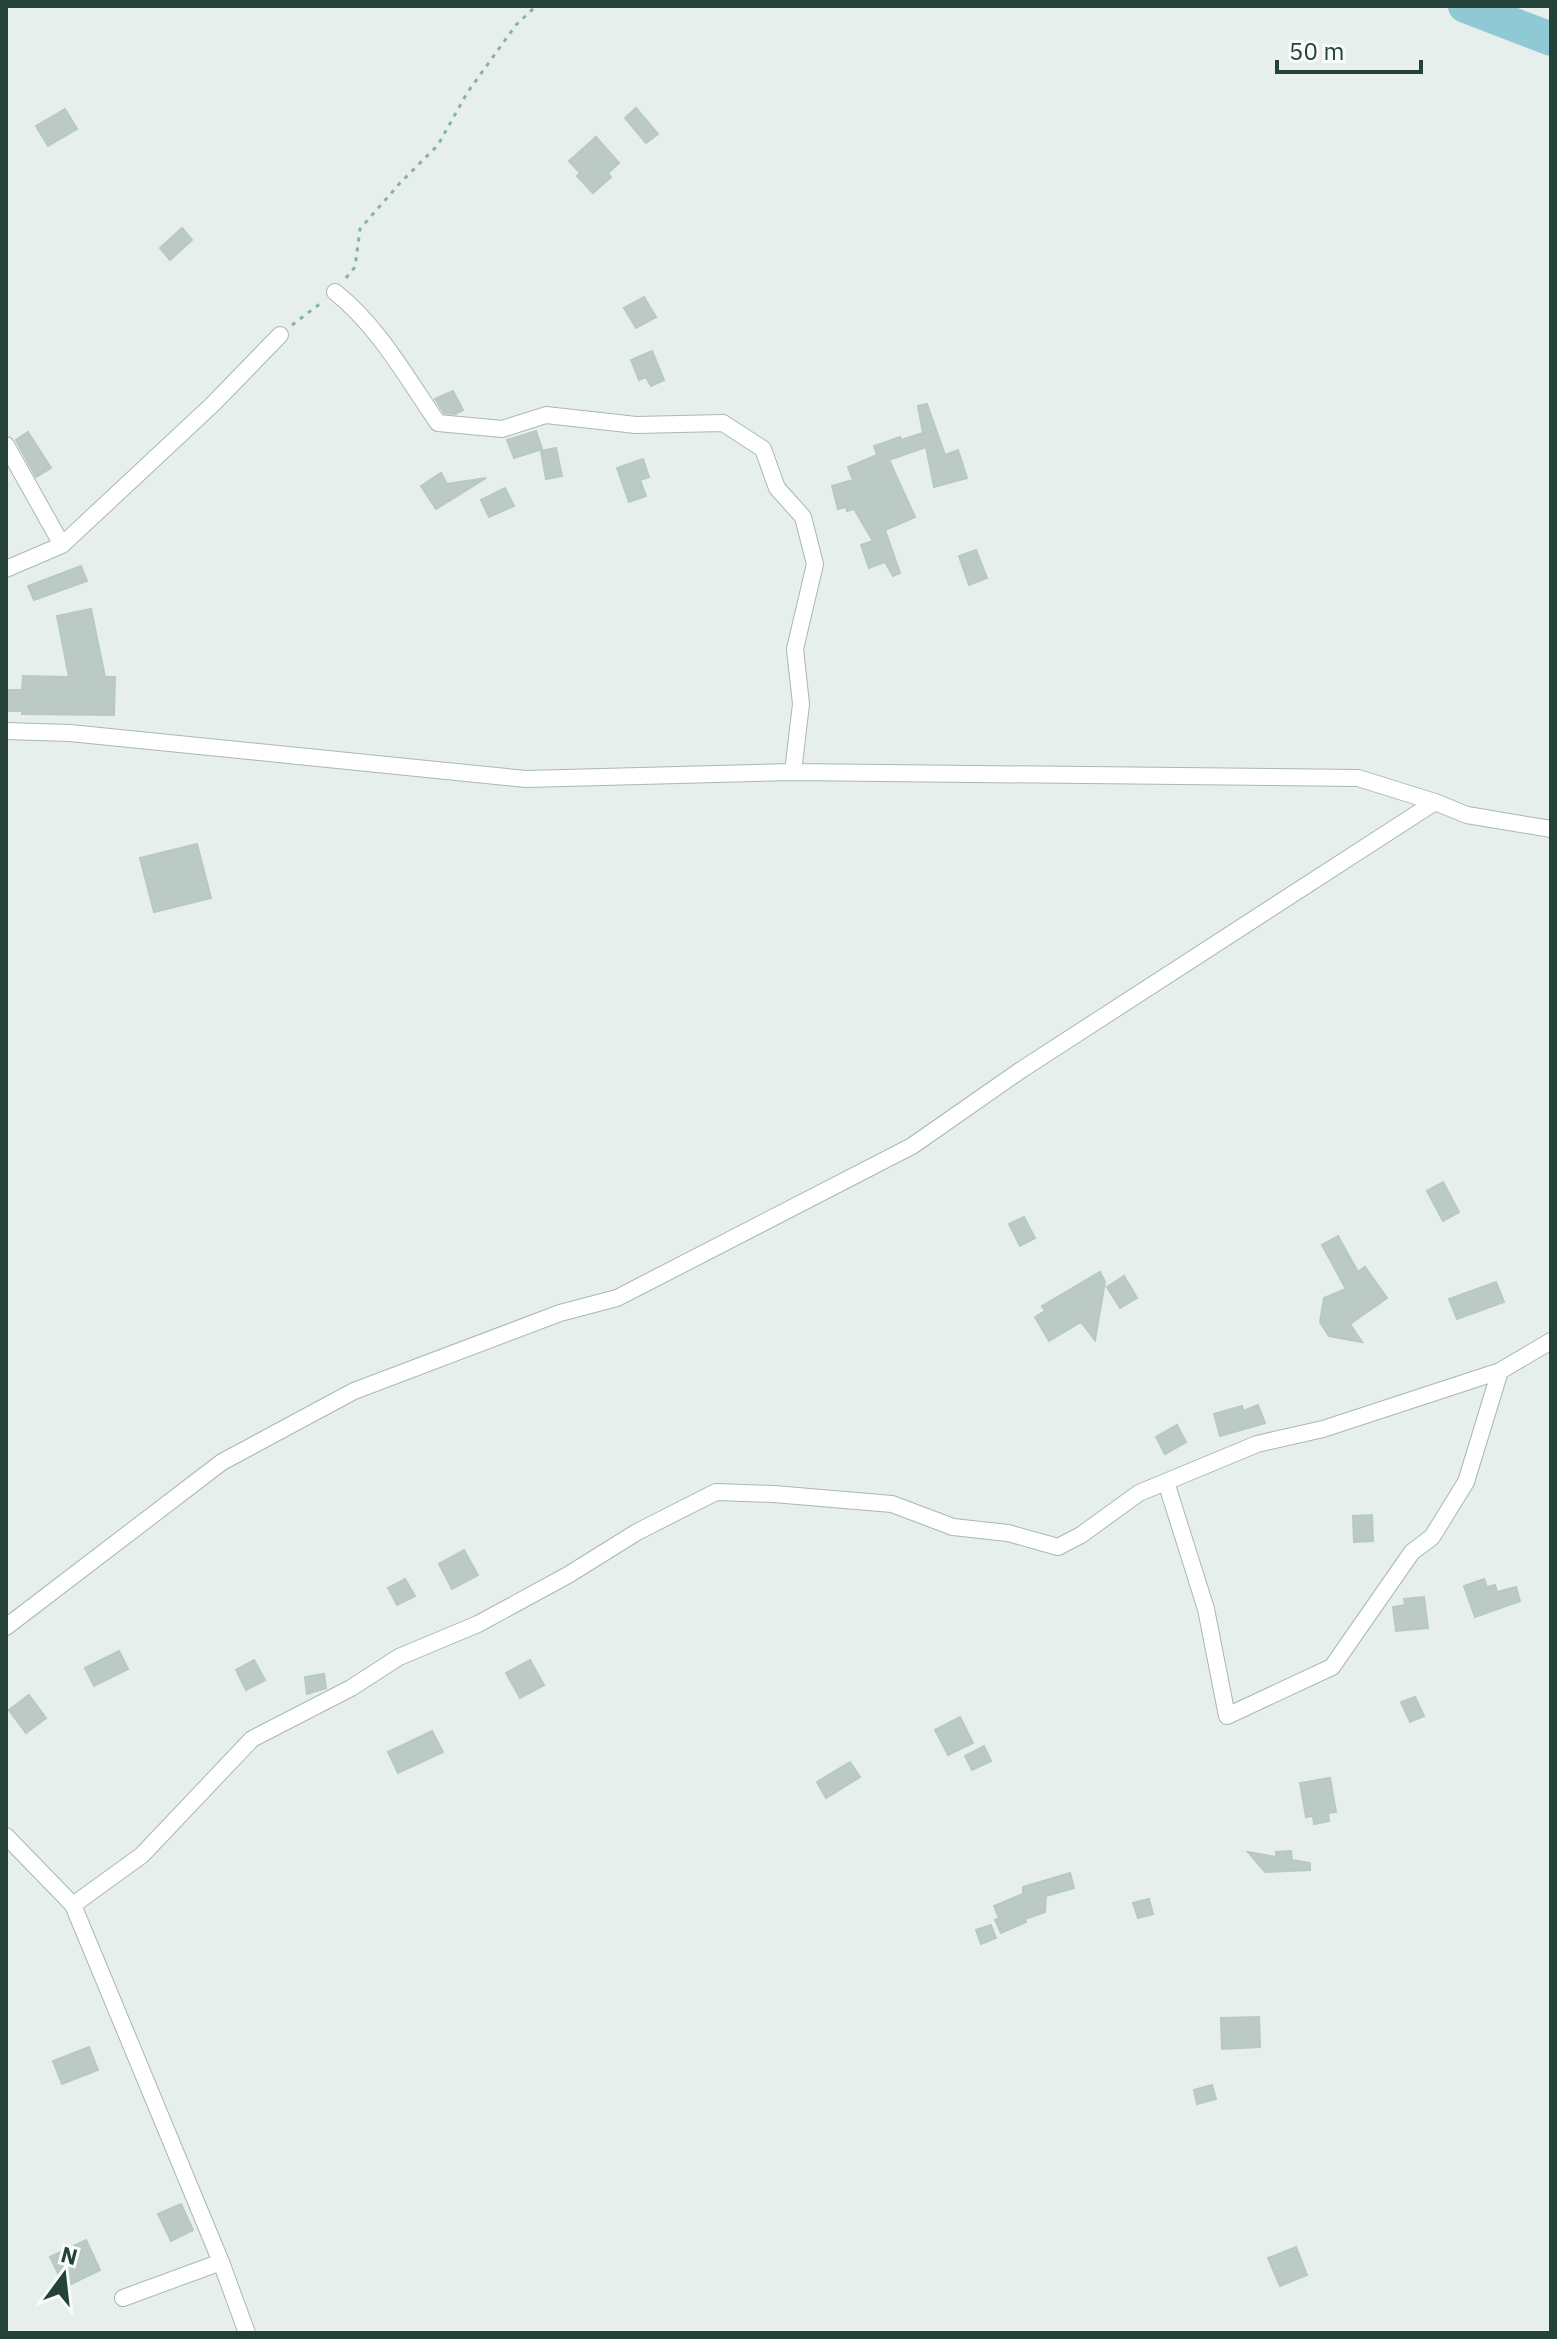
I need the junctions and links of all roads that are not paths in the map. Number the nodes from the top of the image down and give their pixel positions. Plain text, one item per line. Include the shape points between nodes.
1 (335, 292) road end
2 (280, 335) road end
3 (6, 445) edge
4 (62, 545) junction
5 (6, 569) edge
6 (6, 731) edge
7 (793, 772) junction
8 (1435, 802) junction
9 (1551, 829) edge
10 (1551, 1341) edge
11 (1500, 1371) junction
12 (1166, 1482) junction
13 (6, 1627) edge
14 (6, 1836) edge
15 (73, 1905) junction
16 (221, 2262) junction
17 (123, 2298) dead end
18 (247, 2333) edge

1 - 7 street via 388,347 438,423 502,429 546,415 636,425 723,423 763,449 777,488 803,517 815,564 795,649 801,704
2 - 4 street
3 - 4 street
4 - 5 street
6 - 7 street via 526,779
7 - 8 street via 1358,778
8 - 9 street via 1467,815
8 - 13 street via 912,1146 617,1298 560,1313 354,1391 222,1462
10 - 11 street
11 - 12 street via 1323,1429 1257,1444
11 - 12 street via 1466,1482 1432,1537 1412,1552 1332,1667 1227,1716 1206,1609
12 - 15 street via 1139,1493 1058,1547 1008,1533 953,1527 892,1504 716,1492 478,1624 399,1657 252,1739 142,1855
14 - 15 street
15 - 16 street
16 - 17 street
16 - 18 street

